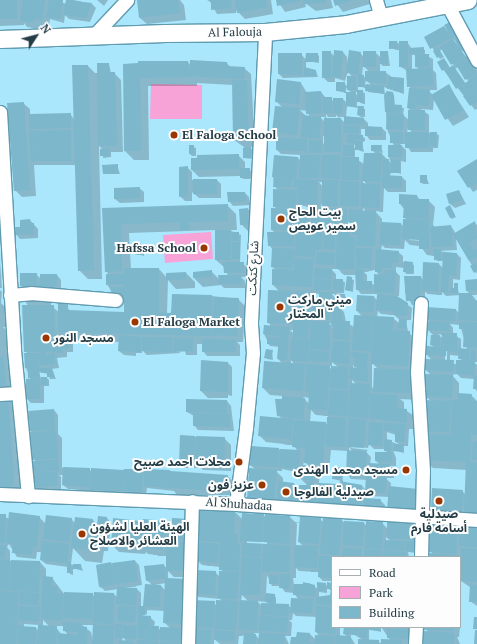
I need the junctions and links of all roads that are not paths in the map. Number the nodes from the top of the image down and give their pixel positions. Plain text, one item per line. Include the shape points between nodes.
1 (127, 0) edge
2 (376, 0) edge
3 (468, 0) edge
4 (446, 4) junction
5 (381, 17) junction
6 (266, 32) junction
7 (95, 34) junction
8 (0, 39) edge
9 (477, 60) edge
10 (0, 112) edge
11 (10, 295) junction
12 (116, 300) dead end
13 (421, 303) dead end
14 (18, 393) junction
15 (0, 394) edge
16 (0, 494) edge
17 (28, 496) junction
18 (192, 501) junction
19 (236, 504) junction
20 (423, 518) junction
21 (477, 520) edge
22 (421, 556) edge
23 (416, 628) edge
24 (188, 644) edge
25 (415, 644) edge

1 - 7 street
2 - 5 street
3 - 4 main road, Al Falouja
4 - 5 main road, Al Falouja
4 - 9 street
5 - 6 main road, Al Falouja via 346,24
6 - 7 main road, Al Falouja
6 - 19 street, شارع كتكت via 251,322 253,353
7 - 8 main road, Al Falouja
10 - 11 street
11 - 12 street
11 - 14 street
13 - 20 street via 417,372
14 - 15 street
14 - 17 street
16 - 17 street, Al Shuhadaa
17 - 18 street, Al Shuhadaa
18 - 19 street, Al Shuhadaa
18 - 24 street
19 - 20 street, Al Shuhadaa
20 - 21 street, Al Shuhadaa
20 - 22 street
23 - 25 street

